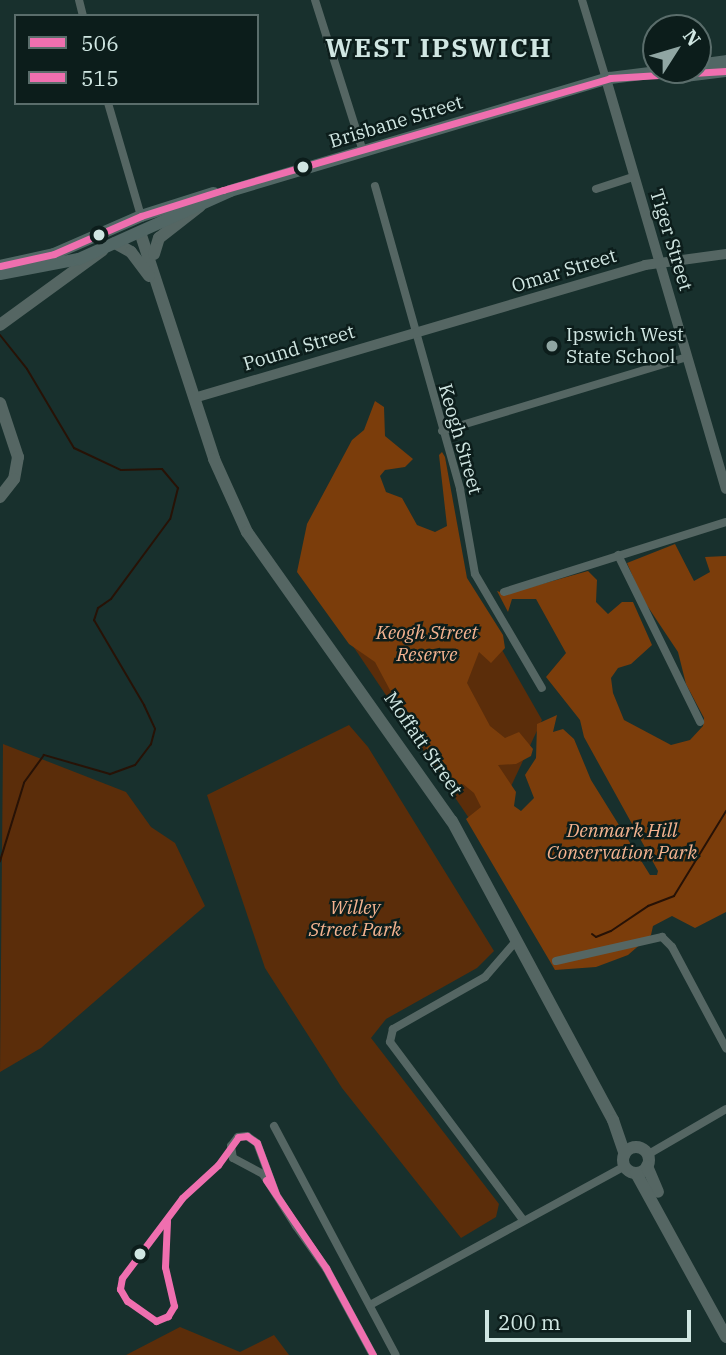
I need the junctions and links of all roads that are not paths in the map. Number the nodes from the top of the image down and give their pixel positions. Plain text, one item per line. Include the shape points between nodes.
1 (315, 0) edge
2 (582, 0) edge
3 (642, 74) edge
4 (606, 79) junction
5 (109, 105) edge
6 (363, 151) junction
7 (634, 177) junction
8 (375, 186) dead end
9 (596, 189) dead end
10 (230, 191) junction
11 (200, 206) junction
12 (141, 216) junction
13 (143, 231) junction
14 (111, 246) junction
15 (154, 254) junction
16 (726, 254) edge
17 (659, 262) junction
18 (0, 266) edge
19 (27, 267) junction
20 (0, 274) edge
21 (168, 310) junction
22 (2, 324) edge
23 (415, 334) junction
24 (687, 357) junction
25 (194, 398) junction
26 (0, 403) edge
27 (442, 431) junction
28 (726, 489) edge
29 (0, 497) edge
30 (726, 522) edge
31 (618, 555) junction
32 (504, 592) dead end
33 (542, 688) dead end
34 (700, 722) dead end
35 (517, 940) junction
36 (556, 961) dead end
37 (726, 1048) edge
38 (726, 1109) edge
39 (274, 1126) dead end
40 (259, 1150) junction
41 (636, 1160) junction
42 (245, 1164) junction
43 (276, 1194) junction
44 (523, 1220) junction
45 (370, 1305) junction
46 (726, 1319) edge
47 (726, 1337) edge
48 (373, 1355) edge
49 (396, 1355) edge

1 - 6 street
2 - 4 street, Tiger Street
3 - 4 main road, Brisbane Street
4 - 6 main road, Brisbane Street
4 - 7 street, Tiger Street
5 - 12 street
6 - 10 main road, Brisbane Street
7 - 9 street
7 - 17 street, Tiger Street
8 - 23 street, Keogh Street
10 - 11 main road, Brisbane Street
10 - 12 main road
11 - 13 main road, Brisbane Street
11 - 15 main road via 159,238
12 - 13 main road
12 - 19 main road
13 - 14 main road, Brisbane Street
13 - 15 main road
13 - 21 main road
14 - 19 main road, Brisbane Street via 71,262
14 - 21 main road via 140,262
14 - 22 main road
15 - 21 main road
16 - 17 street, Omar Street
17 - 23 street, Omar Street
17 - 24 street, Tiger Street
18 - 19 main road
19 - 20 main road
21 - 25 main road, Moffatt Street
23 - 25 street, Pound Street
23 - 27 street, Keogh Street
24 - 27 street
24 - 28 street, Tiger Street
25 - 35 main road, Moffatt Street via 214,459 247,532 418,767
26 - 29 main road via 19,457 14,479
27 - 33 street, Keogh Street via 460,489 475,574
30 - 31 street
31 - 32 street
31 - 34 street
35 - 41 main road, Moffatt Street
35 - 44 street via 485,977 393,1029 390,1042
36 - 37 street via 657,935 673,947
38 - 41 street
39 - 45 street
40 - 42 street via 254,1161
40 - 42 street via 252,1137 235,1140 232,1156
40 - 43 street
41 - 44 street
41 - 46 main road, Moffatt Street
41 - 47 main road, Moffatt Street
42 - 43 street via 260,1171
43 - 48 street via 326,1268
44 - 45 street
45 - 49 street

